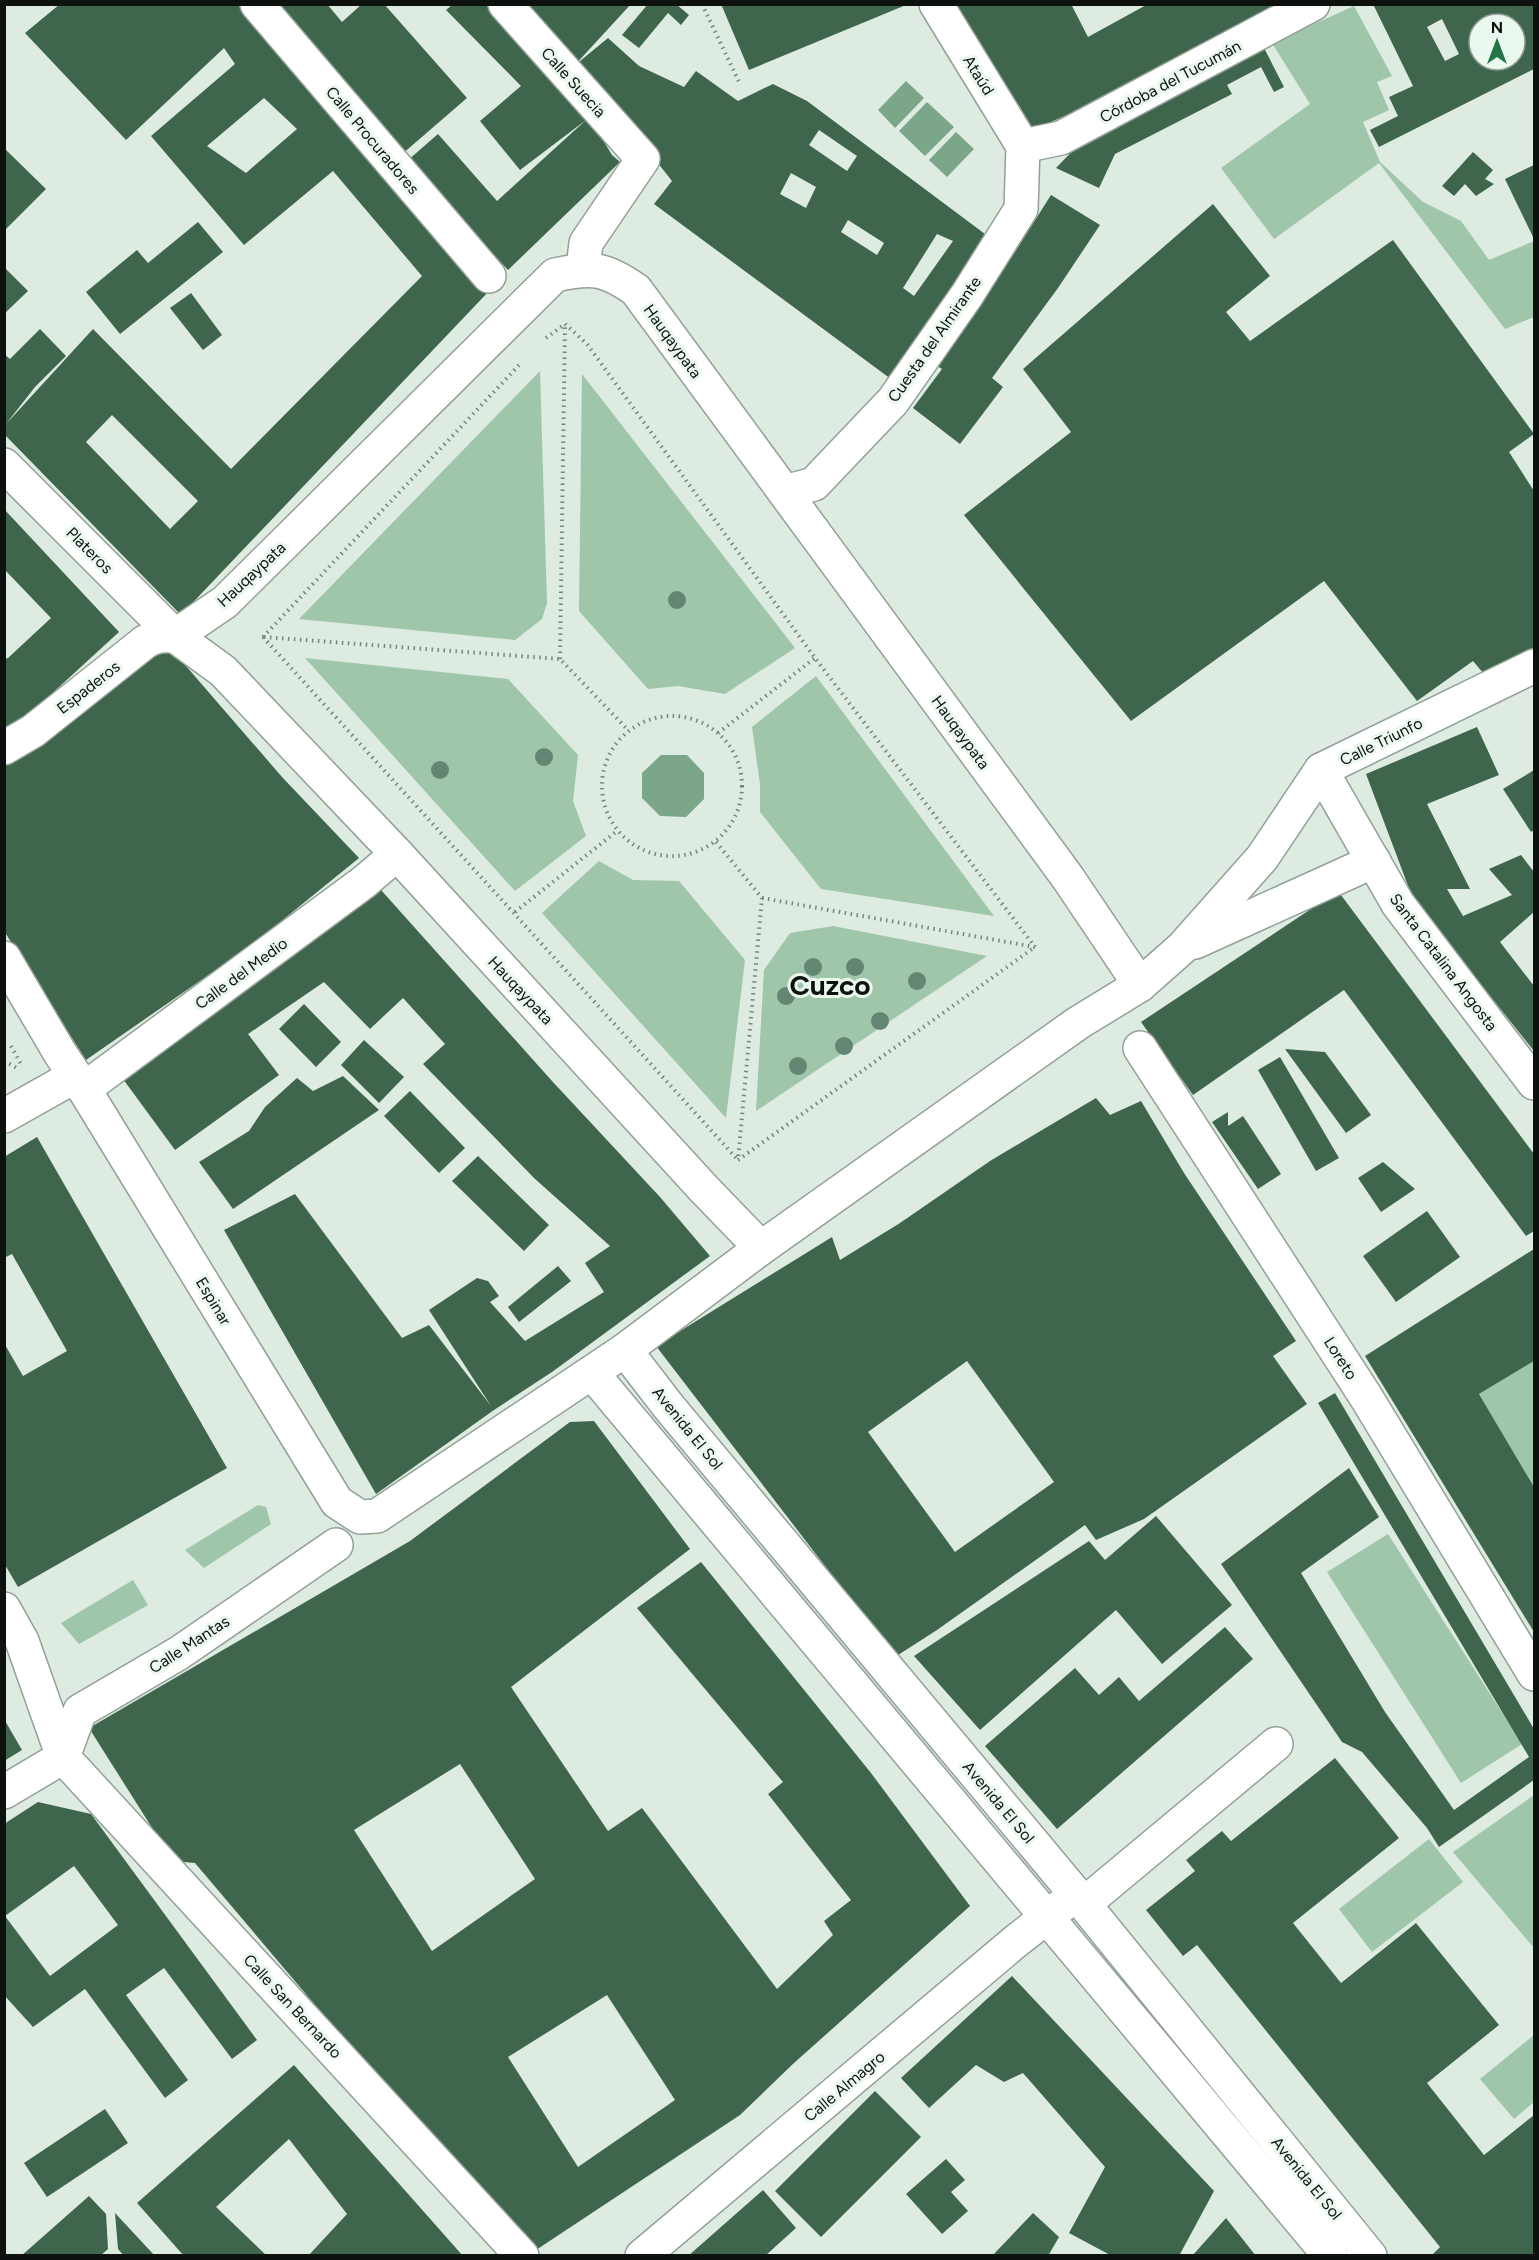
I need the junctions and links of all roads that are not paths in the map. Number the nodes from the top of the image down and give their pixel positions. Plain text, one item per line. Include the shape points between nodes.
1 (257, 4) edge
2 (505, 4) edge
3 (936, 4) edge
4 (1313, 4) edge
5 (1023, 146) junction
6 (583, 269) junction
7 (489, 276) dead end
8 (4, 465) edge
9 (785, 492) junction
10 (175, 636) junction
11 (1534, 666) edge
12 (4, 748) edge
13 (1321, 770) junction
14 (397, 854) junction
15 (1374, 861) junction
16 (1183, 947) junction
17 (4, 957) edge
18 (1140, 985) junction
19 (1140, 1048) dead end
20 (80, 1083) junction
21 (1534, 1083) edge
22 (4, 1116) edge
23 (761, 1248) junction
24 (625, 1350) junction
25 (592, 1373) junction
26 (336, 1545) dead end
27 (4, 1609) edge
28 (1534, 1674) edge
29 (1276, 1744) dead end
30 (63, 1757) junction
31 (4, 1792) edge
32 (1080, 1899) junction
33 (1046, 1917) junction
34 (522, 2256) edge
35 (642, 2256) edge
36 (1330, 2256) edge
37 (1370, 2256) edge

1 - 7 street, Calle Procuradores
2 - 6 street, Calle Suecia via 643,159 586,243
3 - 5 street, Ataúd
4 - 5 street, Córdoba del Tucumán via 1061,138
5 - 9 street, Cuesta del Almirante via 1021,209 967,294 893,401 814,484
6 - 9 street, Hauqaypata via 615,275 636,290
6 - 10 street, Hauqaypata via 555,275 225,602
8 - 10 street, Plateros
9 - 18 street, Hauqaypata via 1068,878
10 - 12 street, Espaderos via 153,637 145,642 33,731
10 - 14 street, Hauqaypata via 223,671
11 - 13 street, Calle Triunfo
13 - 15 street, Calle Triunfo
13 - 16 street via 1262,858
14 - 20 street, Calle del Medio via 364,882
14 - 23 street, Hauqaypata
15 - 16 street
15 - 21 street, Santa Catalina Angosta via 1398,904
16 - 18 street
17 - 20 street, Espinar
18 - 23 street via 1078,1023
19 - 28 street, Loreto via 1366,1397
20 - 22 street, Calle del Medio
20 - 25 street, Espinar via 337,1502 360,1517 377,1516
23 - 24 street
24 - 25 street
24 - 32 street, Avenida El Sol
25 - 33 street, Avenida El Sol
26 - 30 street, Calle Mantas via 179,1653 80,1712
27 - 30 street via 22,1641
29 - 32 street, Calle Almagro
30 - 31 street
30 - 34 street, Calle San Bernardo
32 - 33 street, Calle Almagro
32 - 37 street, Avenida El Sol
33 - 35 street, Calle Almagro
33 - 36 street, Avenida El Sol

